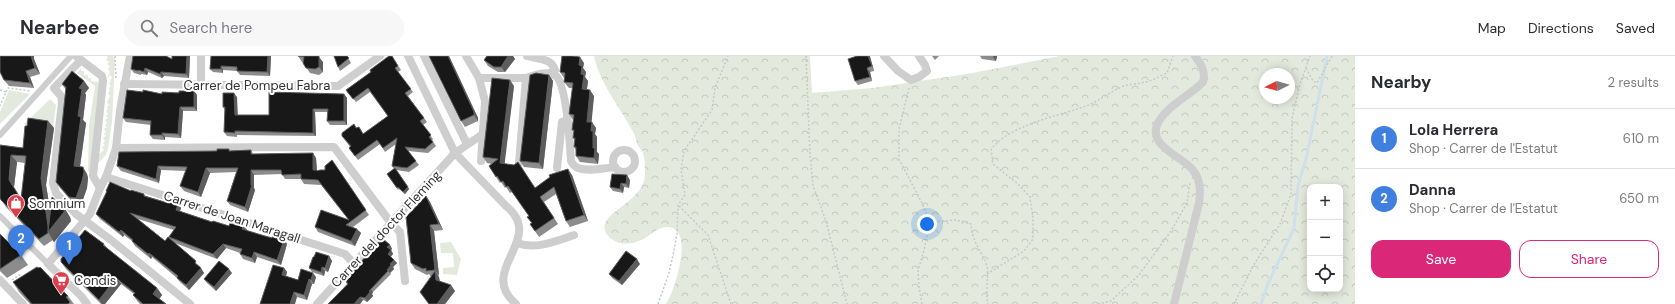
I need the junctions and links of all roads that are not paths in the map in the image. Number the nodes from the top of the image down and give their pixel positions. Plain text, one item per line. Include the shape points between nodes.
1 (71, 56) edge
2 (130, 56) edge
3 (201, 56) edge
4 (380, 56) edge
5 (408, 56) edge
6 (424, 56) edge
7 (466, 56) edge
8 (527, 56) edge
9 (884, 56) edge
10 (919, 56) edge
11 (1195, 56) edge
12 (79, 58) edge
13 (550, 73) junction
14 (479, 78) junction
15 (526, 78) junction
16 (124, 84) junction
17 (201, 85) junction
18 (567, 120) junction
19 (483, 134) junction
20 (0, 135) edge
21 (467, 144) junction
22 (116, 148) junction
23 (456, 153) junction
24 (481, 161) dead end
25 (519, 163) edge
26 (615, 167) junction
27 (557, 168) dead end
28 (106, 176) junction
29 (100, 188) junction
30 (0, 216) edge
31 (85, 220) junction
32 (391, 223) junction
33 (574, 235) dead end
34 (517, 243) junction
35 (48, 264) junction
36 (354, 264) junction
37 (0, 280) edge
38 (405, 281) dead end
39 (23, 304) edge
40 (87, 304) edge
41 (190, 304) edge
42 (317, 304) edge
43 (516, 304) edge
44 (1174, 304) edge

1 - 20 street
2 - 16 street
3 - 17 street
4 - 17 street, Carrer de Pompeu Fabra via 338,86
5 - 23 street
6 - 21 street
7 - 14 street
8 - 13 street via 549,61 555,70
9 - 10 street via 911,80 919,78 926,71
11 - 44 street via 1204,71 1203,82 1164,115 1156,131 1163,147 1192,168 1199,183 1200,195
12 - 29 street via 102,76 103,81 93,176
12 - 31 street via 54,88 61,96 62,102 54,183 56,192
13 - 15 street
13 - 18 street via 557,77 562,85
14 - 15 street
14 - 19 street via 485,101
15 - 25 street
16 - 17 street, Carrer de Pompeu Fabra
16 - 22 street
18 - 26 street via 571,161 575,167
18 - 27 street via 562,122
19 - 21 street, Carrer del doctor Fleming
19 - 24 street
21 - 23 street, Carrer del doctor Fleming
22 - 28 street
22 - 32 street via 334,147
23 - 32 street, Carrer del doctor Fleming
23 - 34 street via 513,212 517,221
26 - 26 street via 614,157 624,147 634,157 633,168 627,172 620,172
28 - 29 street
28 - 36 street, Carrer de Joan Maragall via 345,254
29 - 31 street
30 - 35 street
31 - 35 street
31 - 41 street
32 - 36 street, Carrer del doctor Fleming
32 - 38 street via 400,232
33 - 34 street via 546,244
34 - 43 street via 502,279 507,296
35 - 40 street
36 - 42 street, Carrer del doctor Fleming
37 - 39 street

